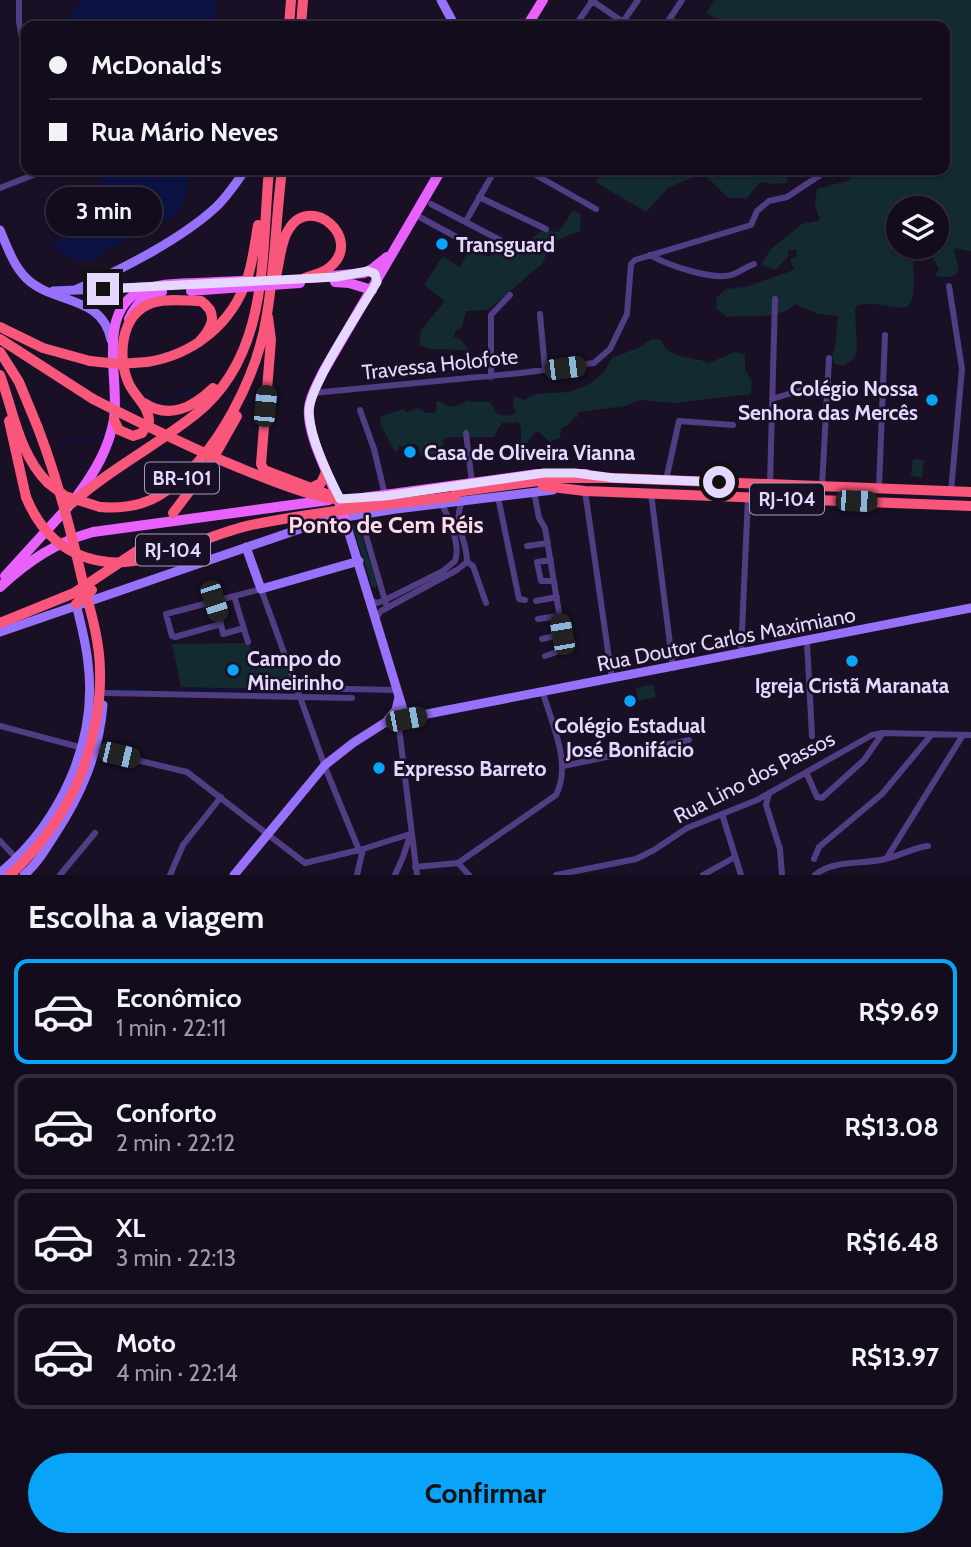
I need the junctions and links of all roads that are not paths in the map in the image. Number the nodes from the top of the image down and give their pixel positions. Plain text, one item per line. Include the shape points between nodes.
1 (19, 0) edge
2 (291, 0) edge
3 (303, 0) edge
4 (441, 0) edge
5 (535, 0) edge
6 (542, 0) edge
7 (592, 0) edge
8 (638, 0) edge
9 (682, 0) edge
10 (289, 21) edge
11 (301, 21) edge
12 (452, 21) edge
13 (523, 21) edge
14 (530, 21) edge
15 (578, 21) edge
16 (619, 21) edge
17 (626, 21) edge
18 (668, 21) edge
19 (21, 33) edge
20 (33, 175) edge
21 (241, 175) edge
22 (266, 175) edge
23 (267, 175) edge
24 (281, 175) edge
25 (438, 175) edge
26 (491, 175) edge
27 (536, 175) edge
28 (820, 175) edge
29 (0, 188) edge
30 (479, 197) junction
31 (432, 204) dead end
32 (596, 209) dead end
33 (414, 214) junction
34 (466, 221) junction
35 (546, 229) dead end
36 (0, 230) edge
37 (500, 240) dead end
38 (473, 246) dead end
39 (393, 252) junction
40 (650, 256) junction
41 (754, 264) dead end
42 (368, 271) junction
43 (300, 280) junction
44 (161, 286) junction
45 (216, 286) junction
46 (374, 286) junction
47 (949, 286) dead end
48 (75, 290) junction
49 (48, 291) junction
50 (269, 295) junction
51 (510, 295) dead end
52 (775, 299) dead end
53 (267, 314) junction
54 (541, 314) dead end
55 (0, 327) edge
56 (885, 335) dead end
57 (124, 336) junction
58 (0, 339) edge
59 (198, 342) junction
60 (113, 347) junction
61 (0, 352) edge
62 (829, 358) dead end
63 (236, 365) junction
64 (545, 370) junction
65 (0, 375) edge
66 (491, 376) junction
67 (250, 377) junction
68 (828, 382) junction
69 (0, 384) edge
70 (313, 393) junction
71 (772, 400) junction
72 (142, 402) junction
73 (360, 410) dead end
74 (681, 412) dead end
75 (114, 420) junction
76 (679, 421) junction
77 (733, 425) dead end
78 (466, 433) dead end
79 (326, 472) junction
80 (614, 478) junction
81 (666, 480) junction
82 (472, 484) junction
83 (770, 484) junction
84 (822, 486) junction
85 (313, 487) junction
86 (879, 488) junction
87 (584, 490) junction
88 (951, 491) junction
89 (534, 492) junction
90 (971, 492) edge
91 (651, 493) junction
92 (390, 496) junction
93 (458, 496) junction
94 (322, 497) junction
95 (498, 497) junction
96 (748, 497) junction
97 (340, 499) junction
98 (71, 504) junction
99 (442, 504) junction
100 (971, 506) edge
101 (397, 509) junction
102 (173, 513) dead end
103 (360, 515) junction
104 (344, 517) junction
105 (548, 543) junction
106 (527, 546) dead end
107 (246, 547) junction
108 (551, 560) junction
109 (359, 561) junction
110 (467, 562) junction
111 (554, 581) junction
112 (0, 585) edge
113 (381, 587) junction
114 (261, 589) junction
115 (234, 596) junction
116 (369, 596) junction
117 (556, 597) junction
118 (91, 600) junction
119 (525, 600) dead end
120 (214, 601) junction
121 (536, 601) dead end
122 (486, 603) dead end
123 (76, 604) junction
124 (386, 604) junction
125 (971, 608) edge
126 (559, 616) junction
127 (376, 618) junction
128 (538, 619) dead end
129 (0, 623) edge
130 (221, 624) junction
131 (244, 628) junction
132 (0, 632) edge
133 (562, 634) junction
134 (542, 639) dead end
135 (248, 642) dead end
136 (807, 642) junction
137 (741, 653) junction
138 (545, 656) dead end
139 (673, 668) junction
140 (612, 680) junction
141 (298, 688) junction
142 (104, 693) junction
143 (543, 693) junction
144 (398, 694) junction
145 (302, 697) junction
146 (352, 698) dead end
147 (402, 720) junction
148 (386, 722) junction
149 (0, 726) edge
150 (883, 733) junction
151 (932, 734) junction
152 (971, 734) edge
153 (963, 735) junction
154 (811, 736) dead end
155 (689, 740) dead end
156 (81, 748) junction
157 (96, 750) junction
158 (325, 765) junction
159 (564, 766) junction
160 (806, 772) junction
161 (769, 793) junction
162 (221, 797) junction
163 (757, 800) junction
164 (766, 805) junction
165 (722, 814) junction
166 (95, 833) dead end
167 (267, 834) junction
168 (410, 834) junction
169 (0, 841) edge
170 (928, 846) dead end
171 (361, 849) junction
172 (736, 857) junction
173 (18, 859) junction
174 (814, 859) dead end
175 (886, 859) junction
176 (458, 863) junction
177 (416, 871) edge
178 (586, 872) edge
179 (714, 872) edge
180 (0, 873) edge
181 (29, 874) edge
182 (817, 874) edge
183 (10, 875) edge
184 (60, 875) edge
185 (170, 875) edge
186 (234, 875) edge
187 (357, 875) edge
188 (395, 875) edge
189 (469, 875) edge
190 (556, 875) edge
191 (703, 875) edge
192 (741, 875) edge
193 (782, 875) edge

1 - 19 street
2 - 10 highway
3 - 11 highway
4 - 12 main road
5 - 13 main road
6 - 14 main road
7 - 15 street
7 - 16 street
8 - 17 street
9 - 18 street
20 - 29 street
21 - 48 main road via 216,207 196,222 127,265
22 - 59 highway via 242,291 221,322
23 - 63 highway via 257,309
24 - 50 highway, BR-101
25 - 33 main road
26 - 30 street
27 - 32 street
28 - 40 street via 787,197 769,201 757,211 751,225
30 - 34 street
30 - 35 street
31 - 34 street
33 - 38 street
33 - 39 main road
34 - 37 street
36 - 49 main road via 19,269 32,284
39 - 42 main road
39 - 46 main road
40 - 41 street via 716,276 732,275
40 - 64 street, Travessa Holofote via 631,264 627,314 602,358
42 - 43 main road
42 - 46 main road via 375,274
43 - 45 main road, bridge
43 - 46 main road
43 - 50 highway via 331,266 340,251 338,232 320,217 299,220 289,228
44 - 45 main road
44 - 48 main road
44 - 60 main road via 138,293 126,303 116,319
45 - 57 main road via 152,294 135,307
46 - 70 main road
47 - 88 street via 962,369
48 - 49 main road
49 - 60 main road via 101,316
50 - 53 highway, BR-101
51 - 66 street via 491,315
52 - 71 street
53 - 67 highway, BR-101
53 - 85 highway via 271,340 261,464 264,470
54 - 64 street
55 - 59 highway, bridge via 43,348 119,364 173,356
56 - 86 street
57 - 59 highway via 135,316 152,303 201,301 210,309 212,322
57 - 72 highway via 125,372
58 - 93 highway, bridge via 93,399 280,485 324,498 363,502
60 - 75 main road
61 - 183 highway, bridge via 19,382 51,462 97,641 100,671 92,742 74,791 33,852
62 - 68 street
63 - 72 highway via 189,407 168,412
63 - 98 highway via 197,413
64 - 66 street, Travessa Holofote
65 - 67 highway, BR-101, bridge via 23,446 36,470 65,496 100,507 150,500 183,478 225,424
66 - 70 street, Travessa Holofote
67 - 102 highway via 244,400 221,445
68 - 71 street
68 - 84 street
69 - 93 highway, RJ-104, bridge via 26,497 60,545 82,556 111,563 145,559 248,526
70 - 79 main road via 310,419
71 - 83 street
72 - 75 highway via 149,418 142,433 122,433
73 - 92 street
74 - 76 street
75 - 98 main road via 100,461
76 - 77 street
76 - 81 street
78 - 82 street
79 - 85 highway
79 - 94 main road
79 - 97 main road
80 - 81 highway, RJ-104
80 - 82 main road via 544,473
80 - 93 highway via 561,478
81 - 83 highway, RJ-104
82 - 92 main road
83 - 84 highway, RJ-104
84 - 86 highway, RJ-104
85 - 94 highway
86 - 88 highway, RJ-104
87 - 89 main road
87 - 91 highway, RJ-104
87 - 93 highway, RJ-104 via 537,486
87 - 140 street
88 - 90 highway, RJ-104
89 - 95 main road
89 - 105 street
91 - 96 highway, RJ-104
91 - 139 street
92 - 97 main road
92 - 101 main road via 387,503
93 - 95 main road
93 - 99 main road
93 - 110 street via 457,519
94 - 97 highway
94 - 112 main road via 93,532 54,546
95 - 119 street via 519,599
96 - 100 highway, RJ-104
96 - 137 street
97 - 104 main road
98 - 112 main road
99 - 101 main road
99 - 124 street via 457,551 455,561
101 - 103 main road
103 - 104 main road
103 - 113 street
104 - 107 main road
104 - 109 main road
105 - 106 street
105 - 108 street
107 - 114 main road
107 - 118 main road
108 - 111 street
108 - 111 street via 537,562 541,581
109 - 114 main road
109 - 116 main road
110 - 122 street via 473,566
110 - 124 street
111 - 117 street
113 - 116 street via 379,593
113 - 124 street
114 - 115 street
114 - 141 street
115 - 120 street
115 - 131 street
116 - 124 street
116 - 127 main road
117 - 121 street
117 - 126 street
118 - 123 main road
118 - 142 main road via 103,653
120 - 130 street
120 - 130 street via 166,614 172,636
123 - 129 highway via 140,549 74,593
123 - 132 main road
123 - 156 main road via 90,680
124 - 127 street
125 - 136 main road, Rua Doutor Carlos Maximiano
126 - 128 street
126 - 133 street
127 - 144 main road via 385,636
130 - 131 street via 223,634
131 - 135 street
133 - 134 street
133 - 138 street via 565,649
136 - 137 main road, Rua Doutor Carlos Maximiano
136 - 154 street
137 - 139 main road, Rua Doutor Carlos Maximiano
139 - 140 main road, Rua Doutor Carlos Maximiano
140 - 143 main road, Rua Doutor Carlos Maximiano
141 - 144 street
141 - 145 street
142 - 145 street
142 - 157 main road
143 - 147 main road, Rua Doutor Carlos Maximiano
143 - 159 street
144 - 147 main road
144 - 148 main road via 397,710
145 - 146 street
145 - 158 street
147 - 148 main road, Rua Doutor Carlos Maximiano
147 - 168 street
148 - 158 main road
149 - 156 street
150 - 151 street, Rua Lino dos Passos
150 - 160 street, Rua Lino dos Passos via 868,736
150 - 160 street via 864,760 819,798
151 - 153 street, Rua Lino dos Passos
151 - 174 street via 882,793 820,847
152 - 153 street, Rua Lino dos Passos
153 - 175 street
155 - 159 street
156 - 157 street
156 - 173 main road via 57,807
157 - 162 street via 183,770
157 - 181 main road via 77,800
158 - 167 main road
158 - 171 street
159 - 176 street via 556,795
160 - 161 street, Rua Lino dos Passos
161 - 163 street, Rua Lino dos Passos
161 - 164 street
162 - 167 street
162 - 185 street via 183,845
163 - 164 street
163 - 165 street, Rua Lino dos Passos
164 - 193 street via 780,849
165 - 172 street
165 - 178 street, Rua Lino dos Passos via 687,828 636,859
166 - 184 street
167 - 171 street via 305,863
167 - 186 main road
168 - 171 street
168 - 177 street
168 - 188 street
169 - 173 street
170 - 175 street
171 - 187 street
172 - 179 street
172 - 192 street
173 - 180 main road
175 - 182 street via 831,866
176 - 177 street
176 - 189 street
178 - 190 street, Rua Lino dos Passos
179 - 191 street

